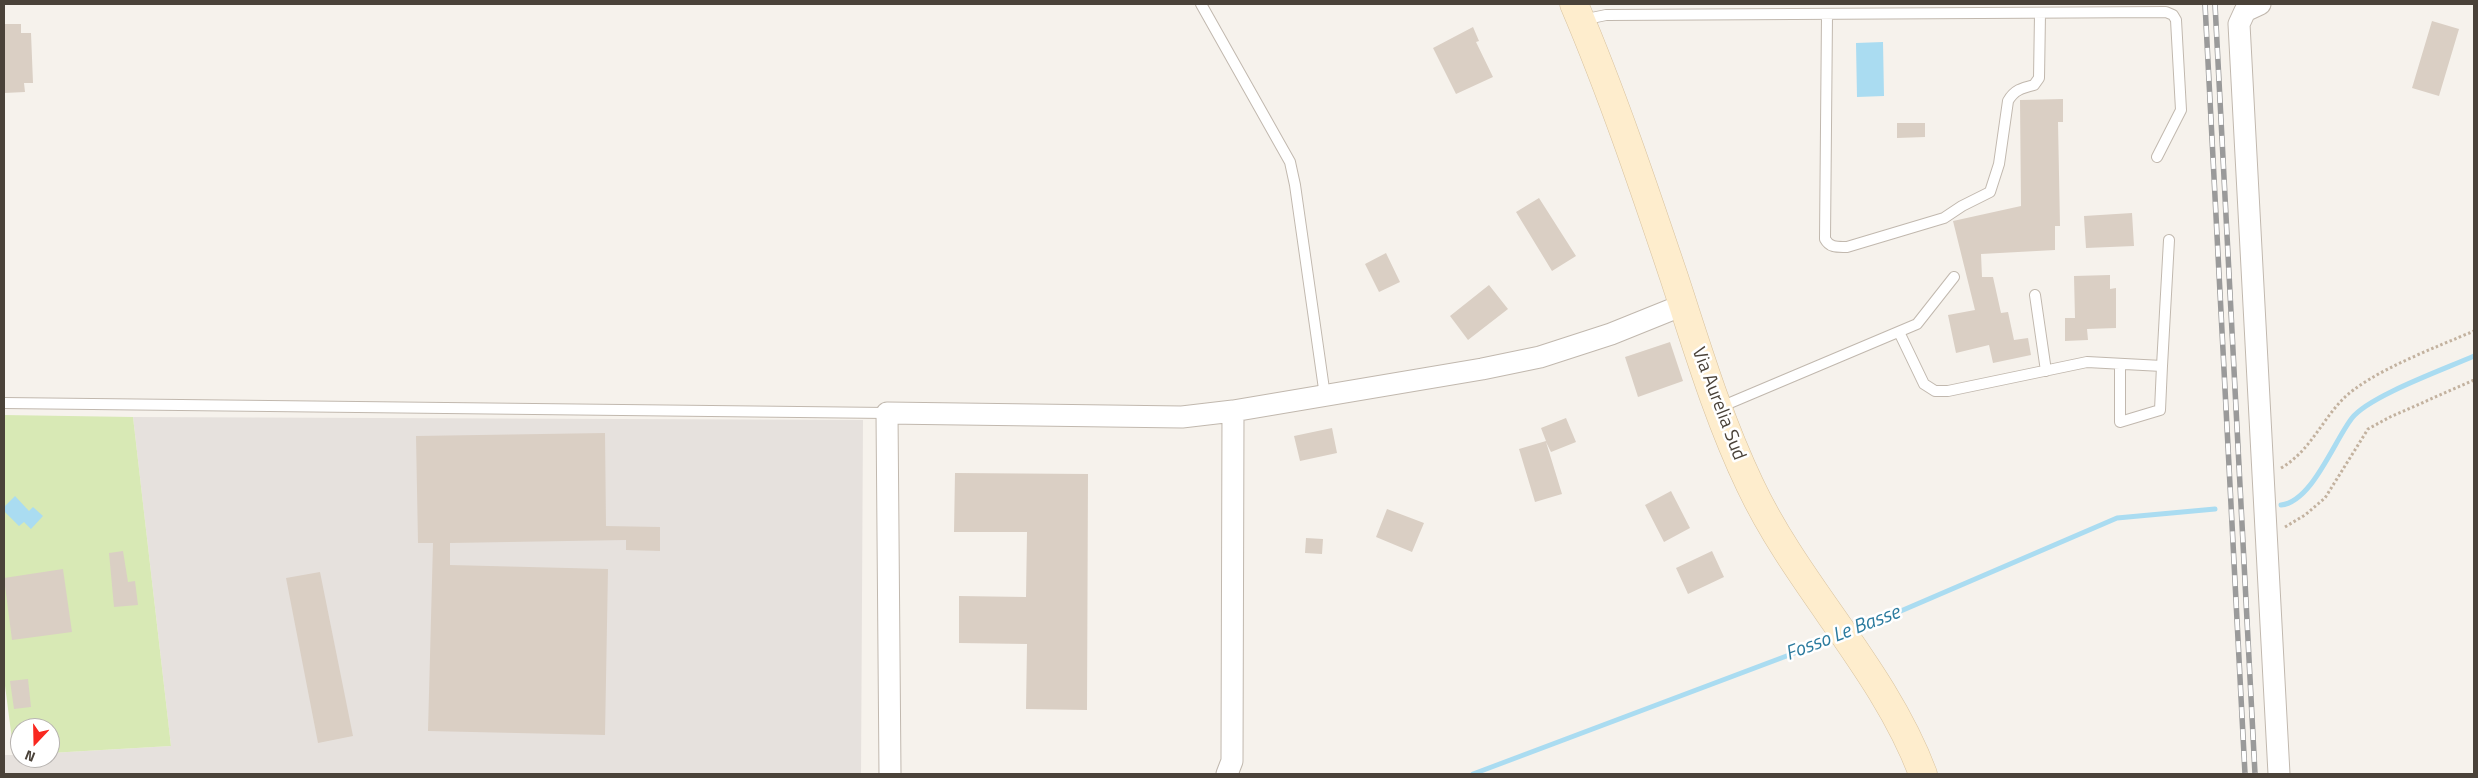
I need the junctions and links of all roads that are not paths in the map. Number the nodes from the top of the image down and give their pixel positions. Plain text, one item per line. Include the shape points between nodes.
1 (1201, 4) edge
2 (2260, 4) edge
3 (1578, 12) edge
4 (1827, 14) junction
5 (2040, 14) junction
6 (2156, 157) dead end
7 (2169, 240) dead end
8 (1954, 277) dead end
9 (2035, 295) dead end
10 (1682, 305) junction
11 (1899, 332) junction
12 (2120, 364) junction
13 (2162, 366) junction
14 (2046, 371) junction
15 (1325, 396) junction
16 (4, 403) edge
17 (1717, 408) junction
18 (1233, 411) junction
19 (887, 414) junction
20 (890, 774) edge
21 (1227, 774) edge
22 (1923, 774) edge
23 (2279, 774) edge

1 - 15 lane via 1290,162
2 - 23 street via 2245,11 2239,24
3 - 4 lane via 1606,15
3 - 10 main road, Via Aurelia Sud via 1605,76
4 - 5 lane
4 - 5 lane via 1825,239 1836,248 1944,218 1990,192 1999,164 2008,101 2013,93 2034,85 2039,78
5 - 6 lane via 2166,12 2173,15 2176,20 2181,110
7 - 13 lane
8 - 11 lane via 1917,324
9 - 14 lane
10 - 15 street via 1611,334 1540,357
10 - 17 main road, Via Aurelia Sud
11 - 14 lane via 1924,384 1935,391
11 - 17 lane
12 - 13 lane
12 - 13 lane via 2120,422 2160,410
12 - 14 lane via 2087,362
15 - 18 street
16 - 19 lane
17 - 22 main road, Via Aurelia Sud via 1761,508 1870,673
18 - 19 street via 1182,417
18 - 21 street via 1232,762
19 - 20 street

